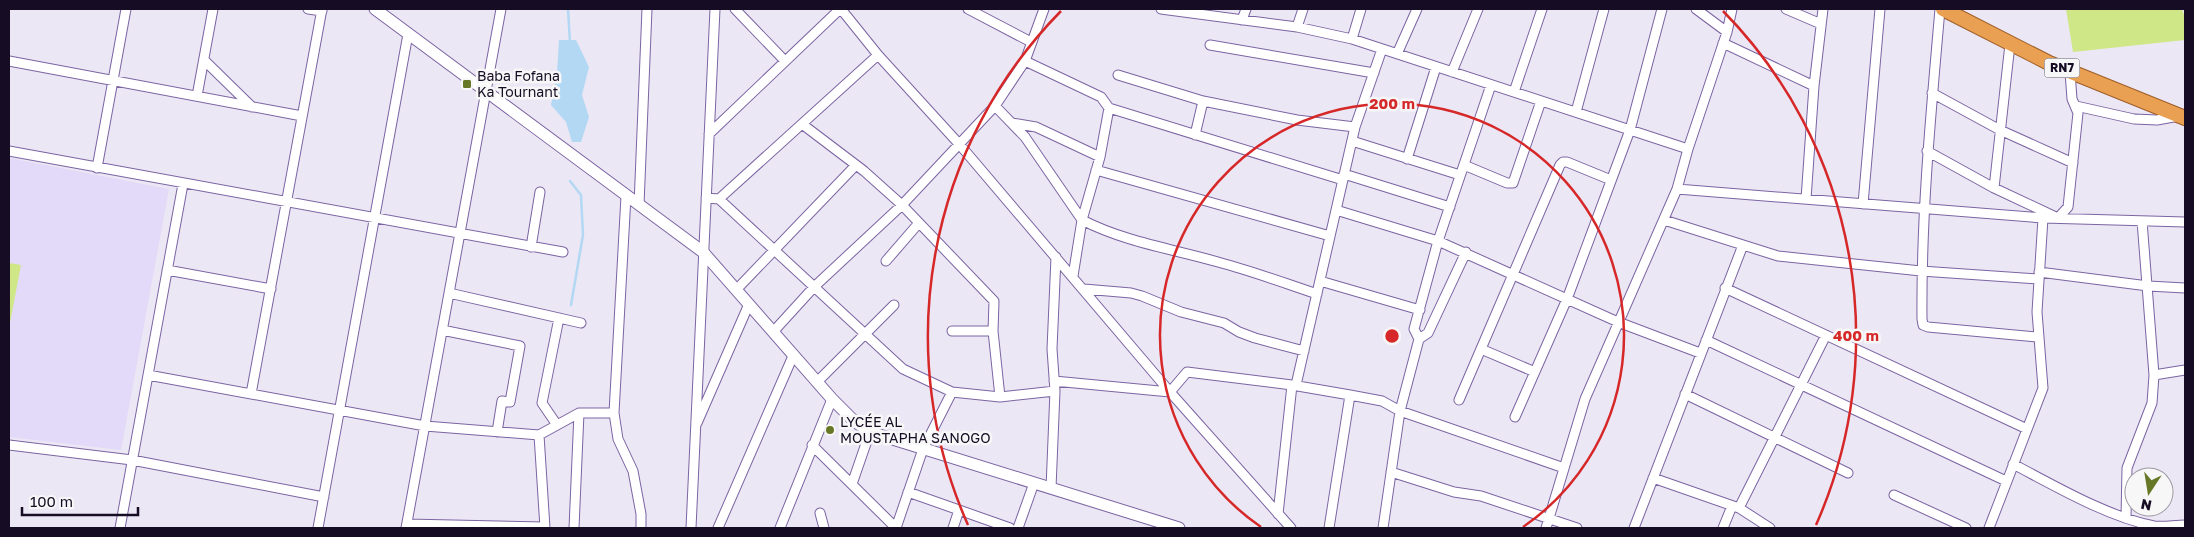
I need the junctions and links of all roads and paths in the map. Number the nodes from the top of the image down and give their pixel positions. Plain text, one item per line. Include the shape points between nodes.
1 (126, 9) edge
2 (213, 9) edge
3 (308, 9) edge
4 (375, 9) edge
5 (501, 9) edge
6 (647, 9) edge
7 (715, 9) edge
8 (735, 9) edge
9 (840, 9) edge
10 (968, 9) edge
11 (1044, 9) edge
12 (1163, 9) edge
13 (1246, 9) edge
14 (1303, 9) edge
15 (1361, 9) edge
16 (1417, 9) edge
17 (1478, 9) edge
18 (1542, 9) edge
19 (1604, 9) edge
20 (1662, 9) edge
21 (1696, 9) edge
22 (1732, 9) edge
23 (1786, 9) edge
24 (1823, 9) edge
25 (1880, 9) edge
26 (1942, 9) edge
27 (322, 10) edge
28 (1242, 20) junction
29 (1822, 24) junction
30 (1297, 27) junction
31 (1726, 32) junction
32 (408, 34) junction
33 (1352, 39) junction
34 (1031, 42) junction
35 (1723, 43) junction
36 (2010, 44) junction
37 (1210, 45) dead end
38 (1382, 49) junction
39 (1397, 54) junction
40 (878, 55) junction
41 (204, 60) junction
42 (9, 61) edge
43 (786, 61) junction
44 (1025, 61) junction
45 (1436, 67) junction
46 (1452, 72) junction
47 (2070, 72) junction
48 (1374, 73) junction
49 (1118, 74) dead end
50 (113, 81) junction
51 (1491, 85) junction
52 (1814, 86) junction
53 (486, 91) junction
54 (1514, 92) junction
55 (1932, 93) junction
56 (197, 96) junction
57 (1541, 101) junction
58 (1204, 102) junction
59 (995, 106) junction
60 (2076, 106) junction
61 (252, 107) junction
62 (1109, 108) junction
63 (1576, 112) junction
64 (302, 116) junction
65 (2183, 117) edge
66 (1012, 123) junction
67 (802, 124) junction
68 (1355, 127) junction
69 (1630, 130) junction
70 (2000, 130) junction
71 (709, 134) junction
72 (1194, 135) junction
73 (1352, 141) junction
74 (960, 145) junction
75 (1688, 148) junction
76 (9, 151) edge
77 (1927, 151) junction
78 (1100, 157) junction
79 (1407, 159) junction
80 (2073, 163) junction
81 (856, 165) junction
82 (1464, 165) junction
83 (97, 168) junction
84 (1096, 170) junction
85 (1460, 175) junction
86 (1343, 177) junction
87 (1612, 180) junction
88 (183, 184) junction
89 (1994, 188) junction
90 (1677, 189) junction
91 (540, 192) dead end
92 (626, 196) junction
93 (706, 198) junction
94 (719, 199) junction
95 (1806, 199) junction
96 (286, 202) junction
97 (1863, 204) junction
98 (639, 205) junction
99 (902, 205) junction
100 (1450, 207) junction
101 (1924, 209) junction
102 (1336, 210) junction
103 (375, 218) junction
104 (2043, 218) junction
105 (2058, 218) junction
106 (1082, 220) junction
107 (1664, 220) junction
108 (2142, 221) junction
109 (2185, 222) edge
110 (918, 224) junction
111 (460, 234) junction
112 (1330, 236) junction
113 (1438, 241) junction
114 (1743, 245) junction
115 (531, 247) junction
116 (774, 250) junction
117 (563, 252) dead end
118 (703, 252) junction
119 (1466, 252) junction
120 (1056, 257) junction
121 (886, 261) dead end
122 (167, 270) junction
123 (1921, 271) junction
124 (1514, 274) junction
125 (2039, 275) junction
126 (1072, 276) junction
127 (1320, 281) junction
128 (2148, 286) junction
129 (814, 287) junction
130 (1725, 288) junction
131 (2185, 288) edge
132 (271, 289) junction
133 (1084, 289) junction
134 (736, 290) junction
135 (449, 293) junction
136 (1317, 294) junction
137 (1567, 299) junction
138 (748, 304) junction
139 (894, 305) dead end
140 (1420, 310) junction
141 (559, 318) junction
142 (1618, 322) junction
143 (581, 324) dead end
144 (442, 330) junction
145 (952, 331) dead end
146 (993, 331) junction
147 (773, 332) junction
148 (865, 334) junction
149 (1826, 335) junction
150 (2038, 337) junction
151 (1419, 339) junction
152 (1706, 340) junction
153 (1481, 349) junction
154 (1304, 350) junction
155 (1700, 353) junction
156 (793, 356) junction
157 (2185, 370) edge
158 (1535, 372) junction
159 (148, 375) junction
160 (2154, 375) junction
161 (817, 382) junction
162 (1800, 384) junction
163 (1294, 385) junction
164 (1054, 386) junction
165 (952, 392) junction
166 (1170, 392) junction
167 (251, 394) junction
168 (1685, 394) junction
169 (1350, 395) junction
170 (1000, 397) junction
171 (832, 399) junction
172 (1459, 400) dead end
173 (340, 411) junction
174 (1400, 411) junction
175 (579, 413) junction
176 (614, 413) junction
177 (1515, 417) dead end
178 (557, 425) junction
179 (425, 426) junction
180 (695, 429) junction
181 (2027, 429) junction
182 (497, 432) junction
183 (870, 432) junction
184 (539, 435) junction
185 (1774, 438) junction
186 (9, 444) edge
187 (812, 445) junction
188 (923, 449) junction
189 (132, 460) junction
190 (2013, 464) junction
191 (1564, 468) junction
192 (1391, 472) junction
193 (1848, 472) dead end
194 (1653, 478) junction
195 (2006, 481) junction
196 (1034, 483) junction
197 (852, 484) junction
198 (1050, 488) junction
199 (908, 492) junction
200 (1894, 495) dead end
201 (324, 497) junction
202 (1736, 507) junction
203 (959, 510) junction
204 (820, 512) dead end
205 (1278, 514) junction
206 (784, 517) junction
207 (2126, 518) junction
208 (1151, 524) edge
209 (1548, 524) edge
210 (2185, 525) edge
211 (406, 526) edge
212 (120, 528) edge
213 (318, 528) edge
214 (545, 528) edge
215 (574, 528) edge
216 (641, 528) edge
217 (691, 528) edge
218 (718, 528) edge
219 (780, 528) edge
220 (787, 528) edge
221 (824, 528) edge
222 (896, 528) edge
223 (953, 528) edge
224 (1010, 528) edge
225 (1018, 528) edge
226 (1179, 528) edge
227 (1290, 528) edge
228 (1329, 528) edge
229 (1382, 528) edge
230 (1577, 528) edge
231 (1634, 528) edge
232 (1723, 528) edge
233 (1770, 528) edge
234 (1966, 528) edge
235 (1989, 528) edge

1 - 50 street
2 - 41 street
3 - 27 street
4 - 32 street
5 - 53 street
6 - 98 street
7 - 71 street
8 - 43 street
9 - 40 street
9 - 43 street
10 - 34 street
11 - 34 street
12 - 28 street
13 - 28 street
14 - 30 street
15 - 33 street
16 - 39 street
17 - 46 street
18 - 54 street
19 - 63 street
20 - 69 street
21 - 31 street
22 - 31 street
23 - 29 street
24 - 29 street
25 - 97 street
26 - 36 highway, RN7
26 - 55 street
27 - 64 street
28 - 30 street
29 - 52 street
30 - 33 street
31 - 35 street
32 - 53 street
32 - 103 street
33 - 38 street
34 - 44 street
35 - 52 street
35 - 75 street
36 - 47 highway, RN7
36 - 70 street
37 - 48 street
38 - 39 street
38 - 48 street
39 - 45 street
40 - 67 street
40 - 74 street
41 - 56 street
41 - 61 street
42 - 50 street
43 - 71 street
44 - 59 street
44 - 62 street via 1102,97
45 - 46 street
45 - 79 street
46 - 51 street
47 - 60 street via 2072,98
47 - 65 highway, RN7
48 - 68 street
49 - 58 street
50 - 56 street
50 - 83 street
51 - 54 street
51 - 82 street
52 - 95 street
53 - 92 street
53 - 111 street
54 - 57 street
55 - 70 street
55 - 77 street
56 - 61 street
57 - 63 street
57 - 82 street via 1513,183
58 - 68 street via 1297,120
58 - 72 street
59 - 66 street
59 - 74 street
60 - 65 street via 2134,118
60 - 80 street
61 - 64 street
62 - 72 street
62 - 78 street
63 - 69 street
64 - 96 street
66 - 78 street via 1036,127
66 - 106 street
67 - 81 street
67 - 94 street
68 - 73 street
69 - 75 street
69 - 87 street
70 - 80 street
70 - 89 street
71 - 93 street
72 - 86 street
73 - 79 street
73 - 86 street
74 - 99 street
74 - 120 street
75 - 90 street
76 - 83 street
77 - 89 street
77 - 101 street
78 - 84 street
79 - 85 street
80 - 105 street via 2068,206
81 - 99 street
81 - 116 street
82 - 85 street
83 - 88 street
84 - 106 street
84 - 112 street
85 - 100 street
86 - 100 street
86 - 102 street
87 - 124 street via 1567,162 1560,164
87 - 137 street
88 - 96 street
88 - 122 street
89 - 105 street
90 - 95 street
90 - 107 street
91 - 115 street
92 - 98 street
92 - 176 street
93 - 94 street
93 - 118 street
94 - 116 street
95 - 97 street
96 - 103 street
96 - 132 street
97 - 101 street
98 - 118 street
99 - 110 street
99 - 129 street
100 - 113 street
101 - 104 street
101 - 123 street
102 - 112 street
102 - 113 street
103 - 111 street
103 - 173 street
104 - 105 street
104 - 125 street
105 - 108 street
106 - 126 street
106 - 136 street via 1097,228
107 - 114 street
107 - 142 street
108 - 109 street
108 - 128 street
110 - 121 street
110 - 146 street via 994,301
111 - 115 street
111 - 135 street
112 - 127 street
113 - 119 street
113 - 140 street
114 - 123 street via 1778,256
114 - 130 street
115 - 117 street
116 - 129 street
116 - 134 street
118 - 134 street
118 - 180 street
119 - 124 street
119 - 151 street via 1428,333
120 - 126 street
120 - 164 street via 1052,349
122 - 132 street
122 - 159 street
123 - 125 street
123 - 150 street via 1923,325
124 - 137 street
124 - 153 street
125 - 128 street
125 - 150 street
126 - 133 street
127 - 136 street
127 - 140 street
128 - 131 street
128 - 160 street
129 - 147 street
129 - 148 street
130 - 149 street
130 - 152 street
132 - 167 street
133 - 154 street via 1137,294 1181,312 1224,323 1247,335
133 - 166 street
134 - 138 street
135 - 141 street
135 - 144 street
136 - 154 street
137 - 142 street
137 - 158 street
138 - 147 street
138 - 180 street
139 - 148 street
140 - 151 street via 1414,329
141 - 143 street
141 - 178 street via 542,403
142 - 155 street
142 - 191 street via 1585,399
144 - 179 street
144 - 182 street via 520,346 510,402 502,400
145 - 146 street
146 - 170 street
147 - 156 street
148 - 161 street
148 - 165 street via 903,369
149 - 162 street
149 - 181 street
150 - 181 street via 2043,388
151 - 174 street
152 - 155 street
152 - 162 street
153 - 158 street
153 - 172 street
154 - 163 street
155 - 168 street
156 - 161 street
156 - 218 street
157 - 160 street
158 - 177 street
159 - 167 street
159 - 189 street
160 - 207 street via 2152,403 2127,468
161 - 171 street
162 - 185 street
162 - 195 street
163 - 166 street via 1187,372
163 - 169 street
163 - 205 street
164 - 166 street
164 - 170 street
164 - 198 street
165 - 170 street
165 - 188 street
166 - 205 street
167 - 173 street
168 - 185 street
168 - 194 street
169 - 174 street via 1382,402
169 - 228 street
171 - 183 street
171 - 187 street
173 - 179 street
173 - 201 street
174 - 191 street
174 - 192 street
175 - 176 street
175 - 178 street
175 - 215 street
176 - 216 street via 618,439 633,471
178 - 184 street
179 - 182 street
179 - 211 street
180 - 217 street
181 - 190 street
182 - 184 street
183 - 188 street
183 - 197 street
184 - 214 street
185 - 193 street
185 - 202 street
186 - 189 street
187 - 197 street
187 - 206 street
188 - 196 street
188 - 199 street
189 - 201 street
189 - 212 street
190 - 195 street
190 - 207 street
191 - 209 street
192 - 209 street via 1454,492 1481,496
192 - 229 street
194 - 202 street
194 - 231 street
195 - 235 street
196 - 198 street
196 - 225 street
197 - 222 street
198 - 208 street
199 - 203 street
199 - 222 street
200 - 234 street
201 - 213 street
202 - 232 street
202 - 233 street
203 - 223 street
203 - 224 street
204 - 221 street
205 - 227 street
206 - 219 street
206 - 220 street
207 - 210 street via 2156,526
208 - 226 street
209 - 230 street
211 - 214 street

